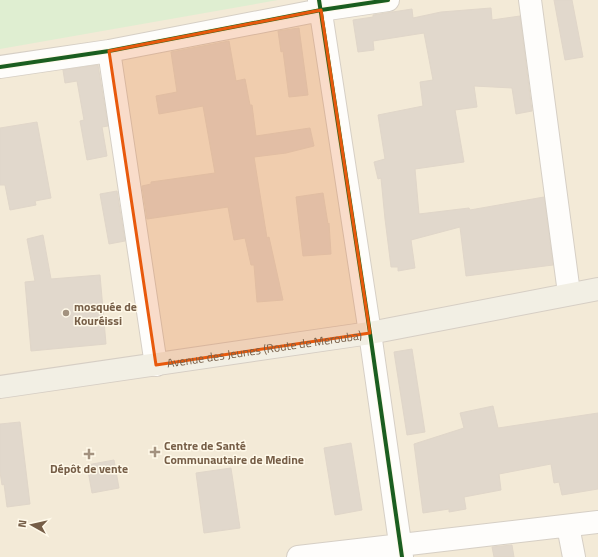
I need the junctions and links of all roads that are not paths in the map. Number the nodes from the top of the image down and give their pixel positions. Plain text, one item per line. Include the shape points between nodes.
1 (388, 0) edge
2 (530, 0) edge
3 (320, 5) edge
4 (109, 51) junction
5 (0, 67) edge
6 (598, 289) edge
7 (569, 293) junction
8 (370, 332) junction
9 (156, 365) junction
10 (0, 387) edge
11 (598, 522) edge
12 (568, 526) junction
13 (401, 551) edge
14 (298, 557) edge
15 (574, 557) edge

1 - 3 street
2 - 7 street
3 - 4 street
3 - 8 street
4 - 5 street
4 - 9 street
6 - 7 main road, Avenue des Jeunes (Route de Merouba)
7 - 8 main road, Avenue des Jeunes (Route de Merouba)
8 - 9 main road, Avenue des Jeunes (Route de Merouba)
8 - 13 street
9 - 10 main road, Avenue des Jeunes (Route de Merouba)
11 - 12 street
12 - 13 street
12 - 15 street
13 - 14 street

